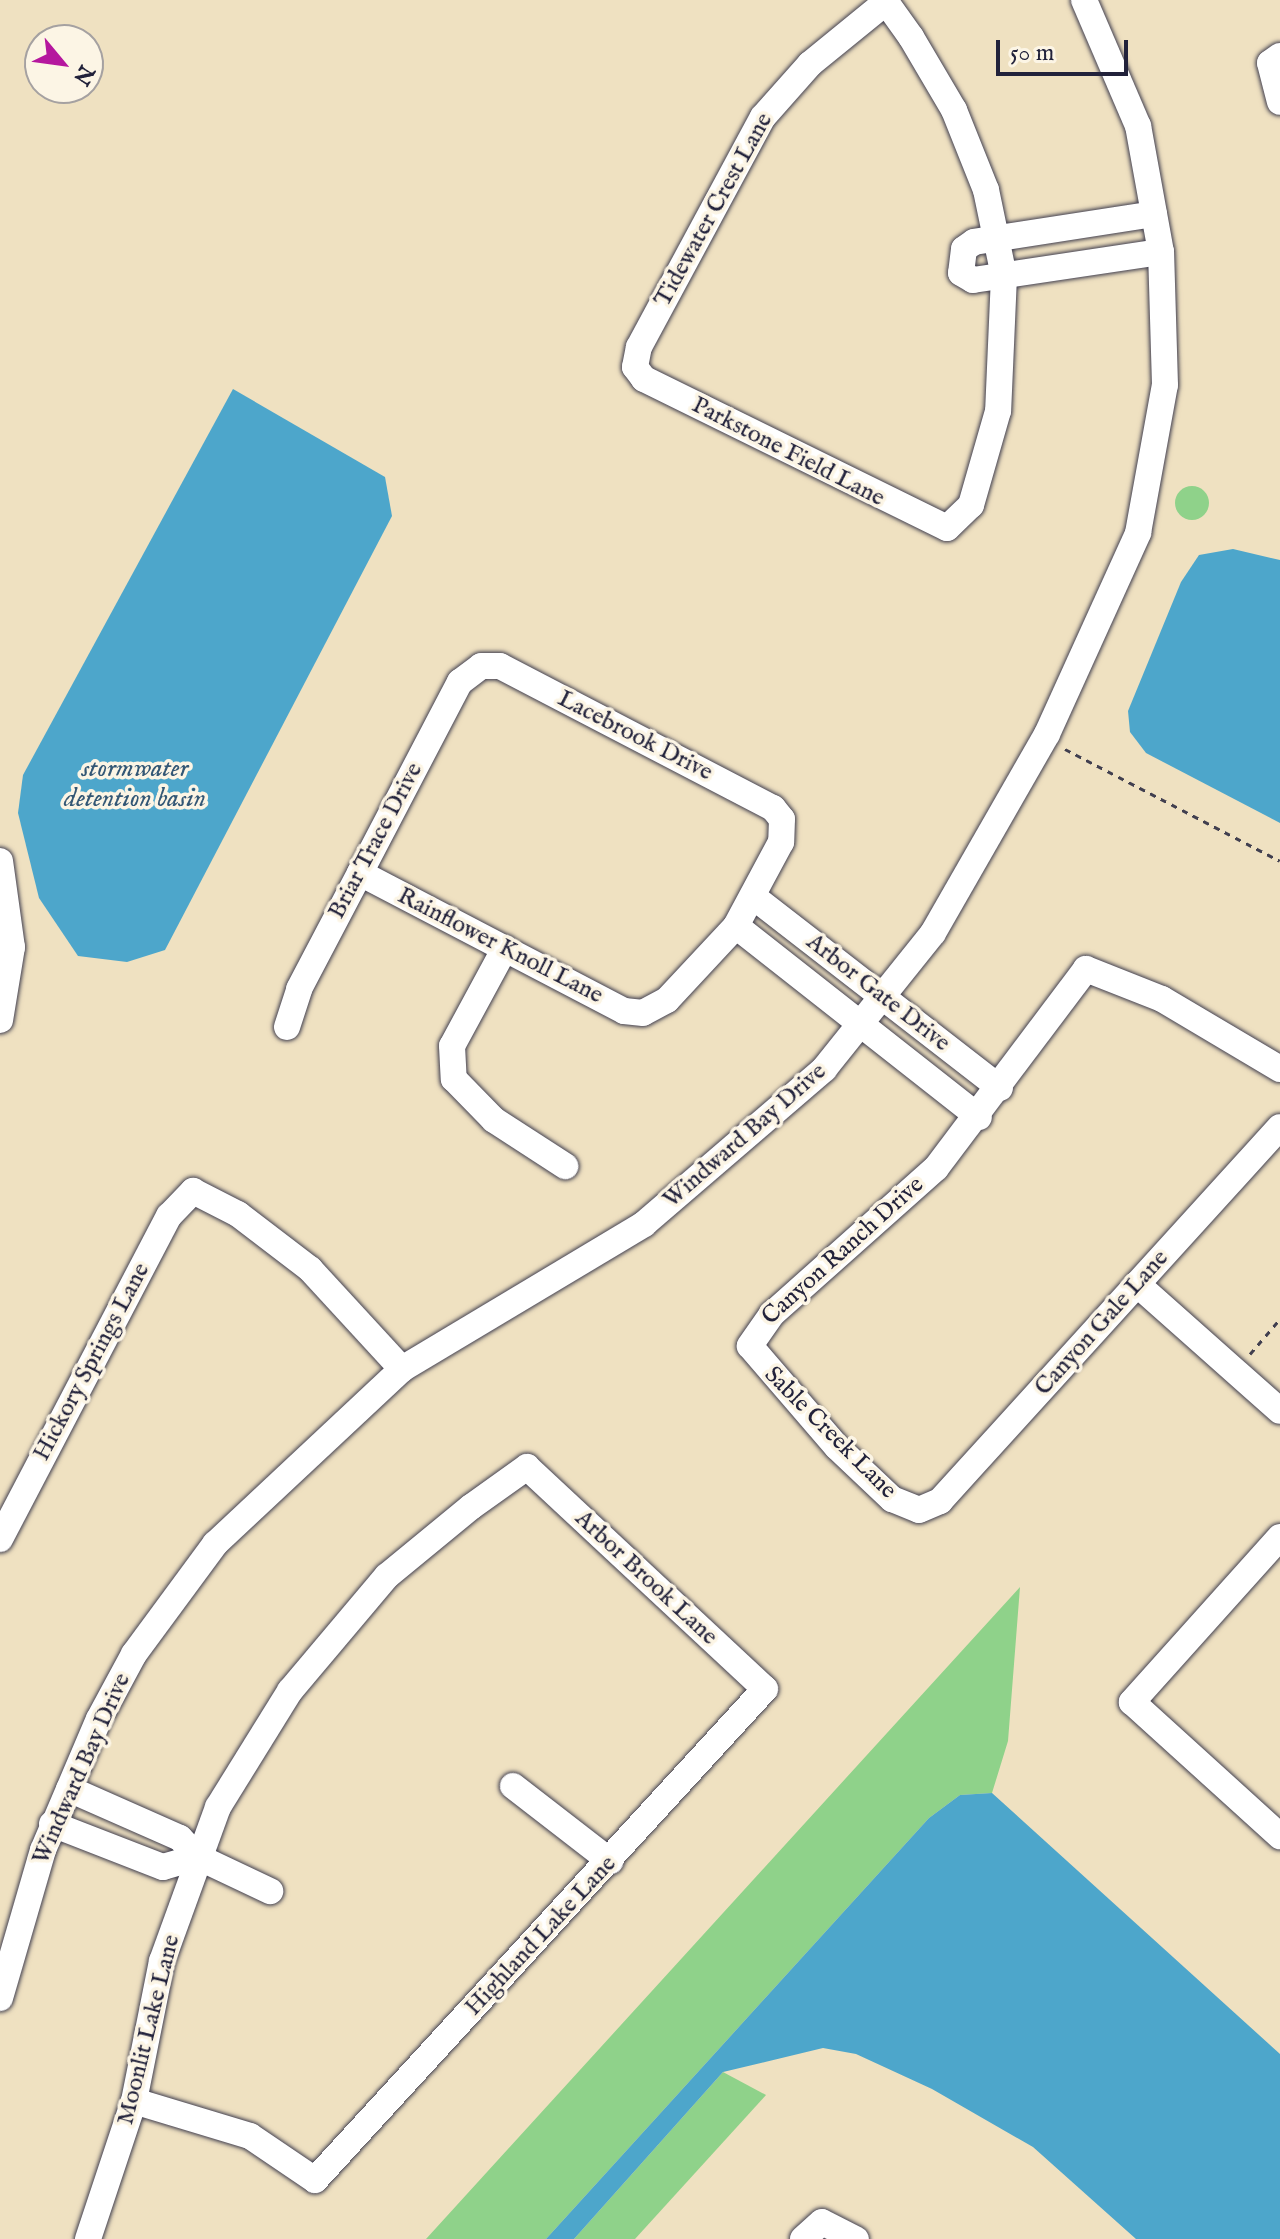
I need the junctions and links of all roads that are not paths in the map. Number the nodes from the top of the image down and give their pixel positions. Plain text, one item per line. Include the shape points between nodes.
1 (1084, 0) edge
2 (885, 1) edge
3 (1275, 60) edge
4 (1280, 102) edge
5 (1154, 214) junction
6 (996, 239) junction
7 (1161, 252) junction
8 (1004, 276) junction
9 (635, 367) joint
10 (481, 666) joint
11 (0, 861) edge
12 (360, 873) junction
13 (755, 898) junction
14 (736, 926) junction
15 (505, 948) junction
16 (882, 997) junction
17 (0, 1017) edge
18 (860, 1023) junction
19 (287, 1027) dead end
20 (1280, 1069) edge
21 (1000, 1088) junction
22 (979, 1117) junction
23 (1280, 1127) edge
24 (565, 1166) dead end
25 (1137, 1284) junction
26 (750, 1346) joint
27 (402, 1369) junction
28 (1280, 1411) edge
29 (527, 1467) joint
30 (919, 1510) joint
31 (1280, 1537) edge
32 (0, 1539) edge
33 (765, 1689) joint
34 (513, 1786) dead end
35 (69, 1789) junction
36 (52, 1824) junction
37 (1280, 1836) edge
38 (198, 1857) junction
39 (610, 1861) junction
40 (270, 1891) dead end
41 (0, 1998) edge
42 (134, 2101) junction
43 (813, 2230) edge
44 (88, 2239) edge
45 (856, 2239) edge

1 - 5 street, Windward Bay Drive via 1138,126
2 - 6 street via 954,110
2 - 9 street, Tidewater Crest Lane via 810,64 763,117 639,347
3 - 4 street
5 - 6 street
5 - 7 street, Windward Bay Drive
6 - 8 street
6 - 8 street via 964,249 961,273 973,280
7 - 8 street
7 - 16 street, Windward Bay Drive via 1165,385 1138,533 1047,734 933,933
8 - 9 street, Parkstone Field Lane via 998,411 971,505 947,528 686,400
10 - 12 street, Briar Trace Drive via 460,682
10 - 13 street, Lacebrook Drive via 500,666 773,808 782,819 781,842
11 - 17 street via 12,947
12 - 15 street, Rainflower Knoll Lane
12 - 19 street, Briar Trace Drive
13 - 14 street
13 - 16 street, Arbor Gate Drive
14 - 15 street, Rainflower Knoll Lane via 667,1000 643,1013 624,1011
14 - 18 street, Arbor Gate Drive
15 - 24 street via 452,1046 450,1064 464,1093
16 - 18 street, Windward Bay Drive
16 - 21 street, Arbor Gate Drive
18 - 22 street, Arbor Gate Drive
18 - 27 street, Windward Bay Drive via 824,1069 644,1224
20 - 21 street, Canyon Ranch Drive via 1162,999 1086,969
21 - 22 street, Canyon Ranch Drive
22 - 26 street, Canyon Ranch Drive via 890,1215 755,1331
23 - 25 street, Canyon Gale Lane
25 - 28 street
25 - 30 street, Canyon Gale Lane via 940,1501
26 - 30 street, Sable Creek Lane via 837,1447 892,1499
27 - 32 street, Hickory Springs Lane via 310,1269 238,1214 193,1191 169,1216
27 - 35 street, Windward Bay Drive via 215,1544 134,1654
29 - 33 street, Arbor Brook Lane
29 - 38 street, Moonlit Lake Lane via 387,1576 299,1679 218,1807
31 - 37 street via 1132,1702
33 - 39 street, Highland Lake Lane
34 - 39 street
35 - 36 street, Windward Bay Drive
35 - 38 street via 180,1838
36 - 38 street via 163,1867
36 - 41 street, Windward Bay Drive
38 - 40 street
38 - 42 street, Moonlit Lake Lane via 162,1961
39 - 42 street, Highland Lake Lane via 315,2180 250,2136
42 - 44 street, Moonlit Lake Lane
43 - 45 street

